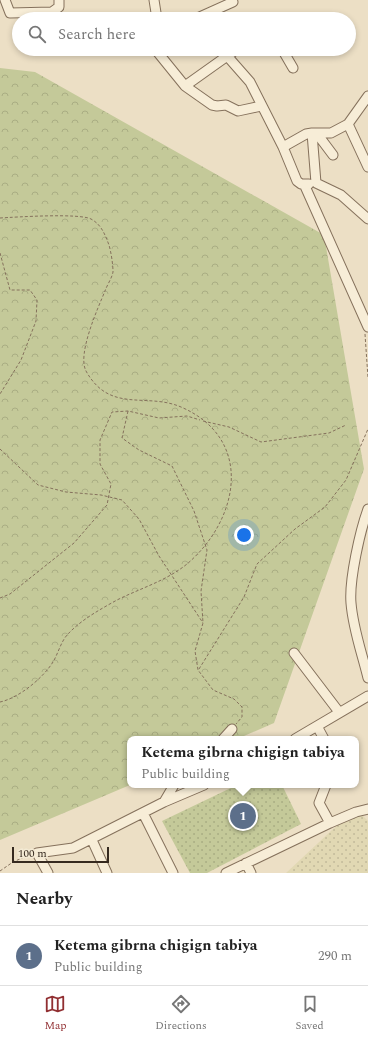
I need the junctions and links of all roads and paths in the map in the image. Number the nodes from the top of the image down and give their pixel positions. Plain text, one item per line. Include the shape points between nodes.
1 (5, 0) edge
2 (59, 0) edge
3 (154, 0) edge
4 (233, 2) dead end
5 (52, 12) edge
6 (156, 12) edge
7 (210, 12) edge
8 (10, 13) joint
9 (0, 16) edge
10 (161, 56) edge
11 (228, 56) joint
12 (286, 56) edge
13 (292, 68) dead end
14 (185, 86) junction
15 (368, 96) edge
16 (262, 106) junction
17 (348, 124) junction
18 (315, 134) junction
19 (282, 147) junction
20 (333, 155) dead end
21 (368, 167) edge
22 (316, 183) junction
23 (304, 184) junction
24 (0, 218) edge
25 (368, 219) edge
26 (0, 254) edge
27 (366, 330) edge
28 (368, 378) edge
29 (0, 394) edge
30 (128, 410) junction
31 (203, 420) junction
32 (346, 425) dead end
33 (368, 429) edge
34 (0, 449) edge
35 (109, 497) junction
36 (368, 509) edge
37 (205, 544) junction
38 (171, 575) junction
39 (0, 598) edge
40 (203, 623) junction
41 (294, 653) dead end
42 (366, 666) edge
43 (198, 670) junction
44 (368, 678) edge
45 (368, 696) edge
46 (0, 702) edge
47 (339, 712) junction
48 (317, 726) junction
49 (232, 729) joint
50 (226, 736) edge
51 (300, 736) edge
52 (322, 736) edge
53 (172, 788) edge
54 (197, 788) edge
55 (325, 788) edge
56 (164, 802) junction
57 (368, 809) edge
58 (143, 813) junction
59 (330, 823) junction
60 (92, 840) junction
61 (37, 853) junction
62 (246, 863) junction
63 (0, 871) edge
64 (48, 873) edge
65 (107, 873) edge
66 (173, 873) edge
67 (226, 873) edge
68 (251, 873) edge

1 - 8 street
2 - 5 street via 59,7
3 - 6 street
4 - 7 street
8 - 9 street
10 - 14 street
11 - 14 street
11 - 16 street via 250,82
12 - 13 street
14 - 16 street via 217,106 226,105 238,111
15 - 17 street
16 - 19 street
17 - 18 street via 331,134
17 - 21 street
18 - 19 street via 306,134
18 - 20 street
18 - 22 street
19 - 23 street via 297,181
22 - 23 street
22 - 25 street via 341,194
23 - 27 street
24 - 31 path via 91,219 104,230 113,273 84,349 85,368 94,383 109,395 131,401 161,402 181,407
26 - 29 path via 10,290 30,290 37,300 36,321 21,360
27 - 28 path
30 - 31 path via 159,418 187,416
30 - 35 path via 112,412 100,440 100,464 111,484
30 - 37 path via 122,438 139,450 172,466 194,511
31 - 32 path via 229,427 261,442 329,433
31 - 37 path via 217,434 228,455 233,478 228,508 215,533
33 - 43 path via 346,480 326,507 295,529 257,564 244,597
34 - 35 path via 38,485 66,492
35 - 38 path via 122,500 139,518
35 - 39 path via 107,506 74,543 10,594
36 - 42 street via 362,525 351,596 356,634
37 - 38 path via 188,563
37 - 40 path via 207,550 201,591
38 - 40 path
38 - 46 path via 89,616 66,635 53,663 33,685
40 - 43 path via 194,651
41 - 47 street
42 - 44 street
43 - 49 path via 213,690 234,699 242,707 242,717
45 - 47 street
47 - 48 street
48 - 51 street
48 - 52 street
49 - 50 street
53 - 56 street
54 - 56 street
55 - 59 street via 319,803
56 - 58 street
57 - 59 street
58 - 60 street
58 - 66 street
59 - 62 street
60 - 61 street via 66,850
60 - 65 street
61 - 63 path via 13,862
61 - 64 street
62 - 67 street
62 - 68 street

